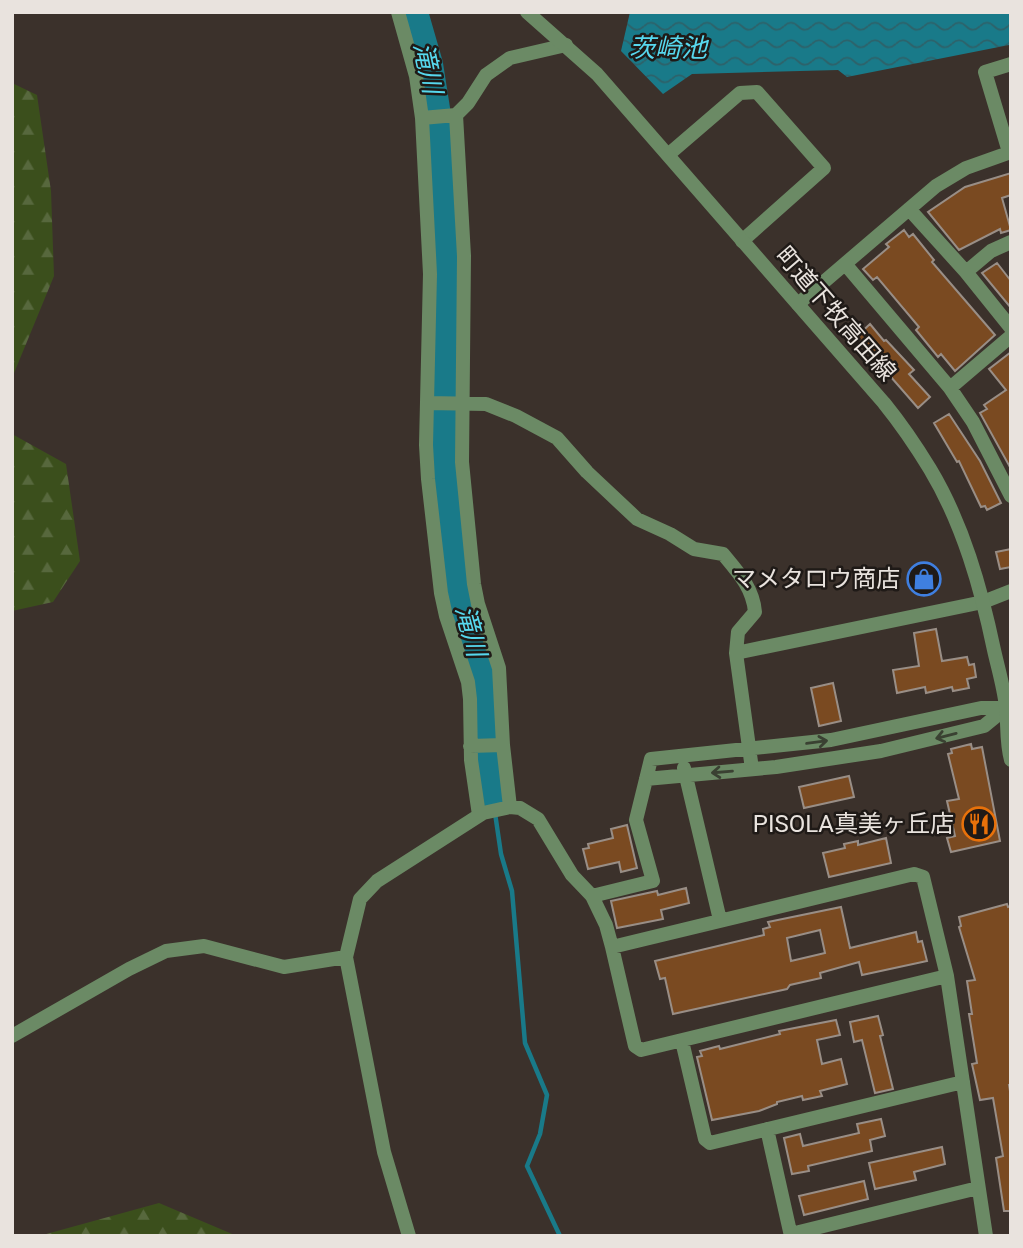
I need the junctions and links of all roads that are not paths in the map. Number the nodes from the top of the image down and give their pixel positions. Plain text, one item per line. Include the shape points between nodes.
1 (398, 12) edge
2 (527, 12) edge
3 (566, 45) junction
4 (1011, 64) edge
5 (456, 115) junction
6 (422, 118) junction
7 (1010, 152) edge
8 (669, 154) junction
9 (909, 209) junction
10 (743, 241) junction
11 (1011, 242) edge
12 (846, 265) junction
13 (966, 272) junction
14 (798, 304) junction
15 (1011, 328) edge
16 (1011, 336) edge
17 (950, 388) junction
18 (427, 403) junction
19 (462, 403) junction
20 (1011, 496) edge
21 (1011, 591) edge
22 (983, 602) junction
23 (736, 653) junction
24 (1009, 710) edge
25 (503, 745) junction
26 (470, 746) junction
27 (749, 750) junction
28 (681, 757) junction
29 (1011, 760) edge
30 (751, 769) junction
31 (685, 775) junction
32 (646, 779) junction
33 (510, 807) junction
34 (484, 813) junction
35 (592, 896) junction
36 (720, 919) junction
37 (612, 947) junction
38 (346, 957) junction
39 (947, 976) junction
40 (12, 1036) edge
41 (682, 1041) junction
42 (963, 1082) junction
43 (767, 1129) junction
44 (978, 1188) junction
45 (791, 1235) edge
46 (408, 1236) edge
47 (986, 1236) edge

1 - 6 street
2 - 3 street, 町道下牧高田線
3 - 5 street via 497,65
3 - 8 street, 町道下牧高田線
4 - 7 street via 985,72
5 - 6 street
5 - 19 street via 464,256
6 - 18 street via 430,274
7 - 9 street via 950,177
8 - 10 street, 町道下牧高田線
8 - 10 street via 740,93 757,92 824,168
9 - 12 street
9 - 13 street
10 - 14 street, 町道下牧高田線
11 - 13 street via 991,251
12 - 14 street
12 - 17 street
13 - 15 street
14 - 22 street, 町道下牧高田線 via 884,403 932,471 957,524
16 - 17 street
17 - 20 street
18 - 19 street
18 - 26 street via 428,479 441,593 468,682
19 - 23 street via 506,411 557,438 637,519 694,549 723,554 754,600 755,612 738,632
19 - 25 street via 462,462 474,584 499,668
21 - 22 street
22 - 23 street
22 - 24 street, 町道下牧高田線
23 - 27 street
27 -> 24 street via 878,731 981,708
24 - 29 street, 町道下牧高田線 via 1006,742
24 -> 30 street via 984,726 947,735 841,758
25 - 26 street
25 - 33 street
26 - 34 street via 475,794
27 - 28 street
27 - 30 street
28 - 31 street
28 - 32 street via 652,759
30 -> 31 street
31 - 32 street
31 - 36 street
32 - 35 street via 636,820 653,881
33 - 34 street
33 - 35 street via 538,819 572,875
34 - 38 street via 367,889 358,906
35 - 37 street
36 - 37 street
36 - 39 street via 914,874 923,877
37 - 41 street via 635,1046 641,1050
38 - 40 street via 284,967 204,946 166,951
38 - 46 street via 384,1152
39 - 41 street
39 - 42 street
41 - 43 street via 705,1139 710,1143
42 - 43 street
42 - 44 street
43 - 45 street
44 - 45 street
44 - 47 street

